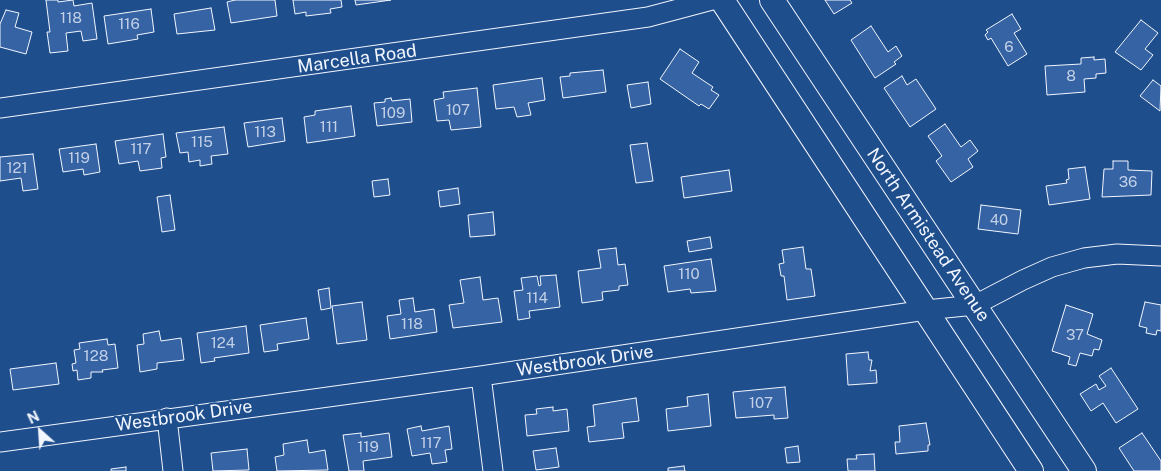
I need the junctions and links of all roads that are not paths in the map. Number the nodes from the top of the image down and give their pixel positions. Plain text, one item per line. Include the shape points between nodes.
1 (712, 0) edge
2 (722, 0) edge
3 (772, 0) edge
4 (0, 108) edge
5 (1161, 256) edge
6 (975, 305) junction
7 (926, 310) junction
8 (481, 376) junction
9 (167, 418) junction
10 (0, 442) edge
11 (173, 471) edge
12 (493, 471) edge
13 (1031, 471) edge
14 (1084, 471) edge

1 - 4 street, Marcella Road via 648,18
2 - 7 main road
3 - 6 main road, North Armistead Avenue
5 - 6 street, Westbrook Drive via 1117,254 1084,258 1052,267
6 - 7 street, Westbrook Drive
6 - 14 main road, North Armistead Avenue
7 - 8 street, Westbrook Drive
7 - 13 main road
8 - 9 street, Westbrook Drive
8 - 12 street
9 - 10 street, Westbrook Drive
9 - 11 street

